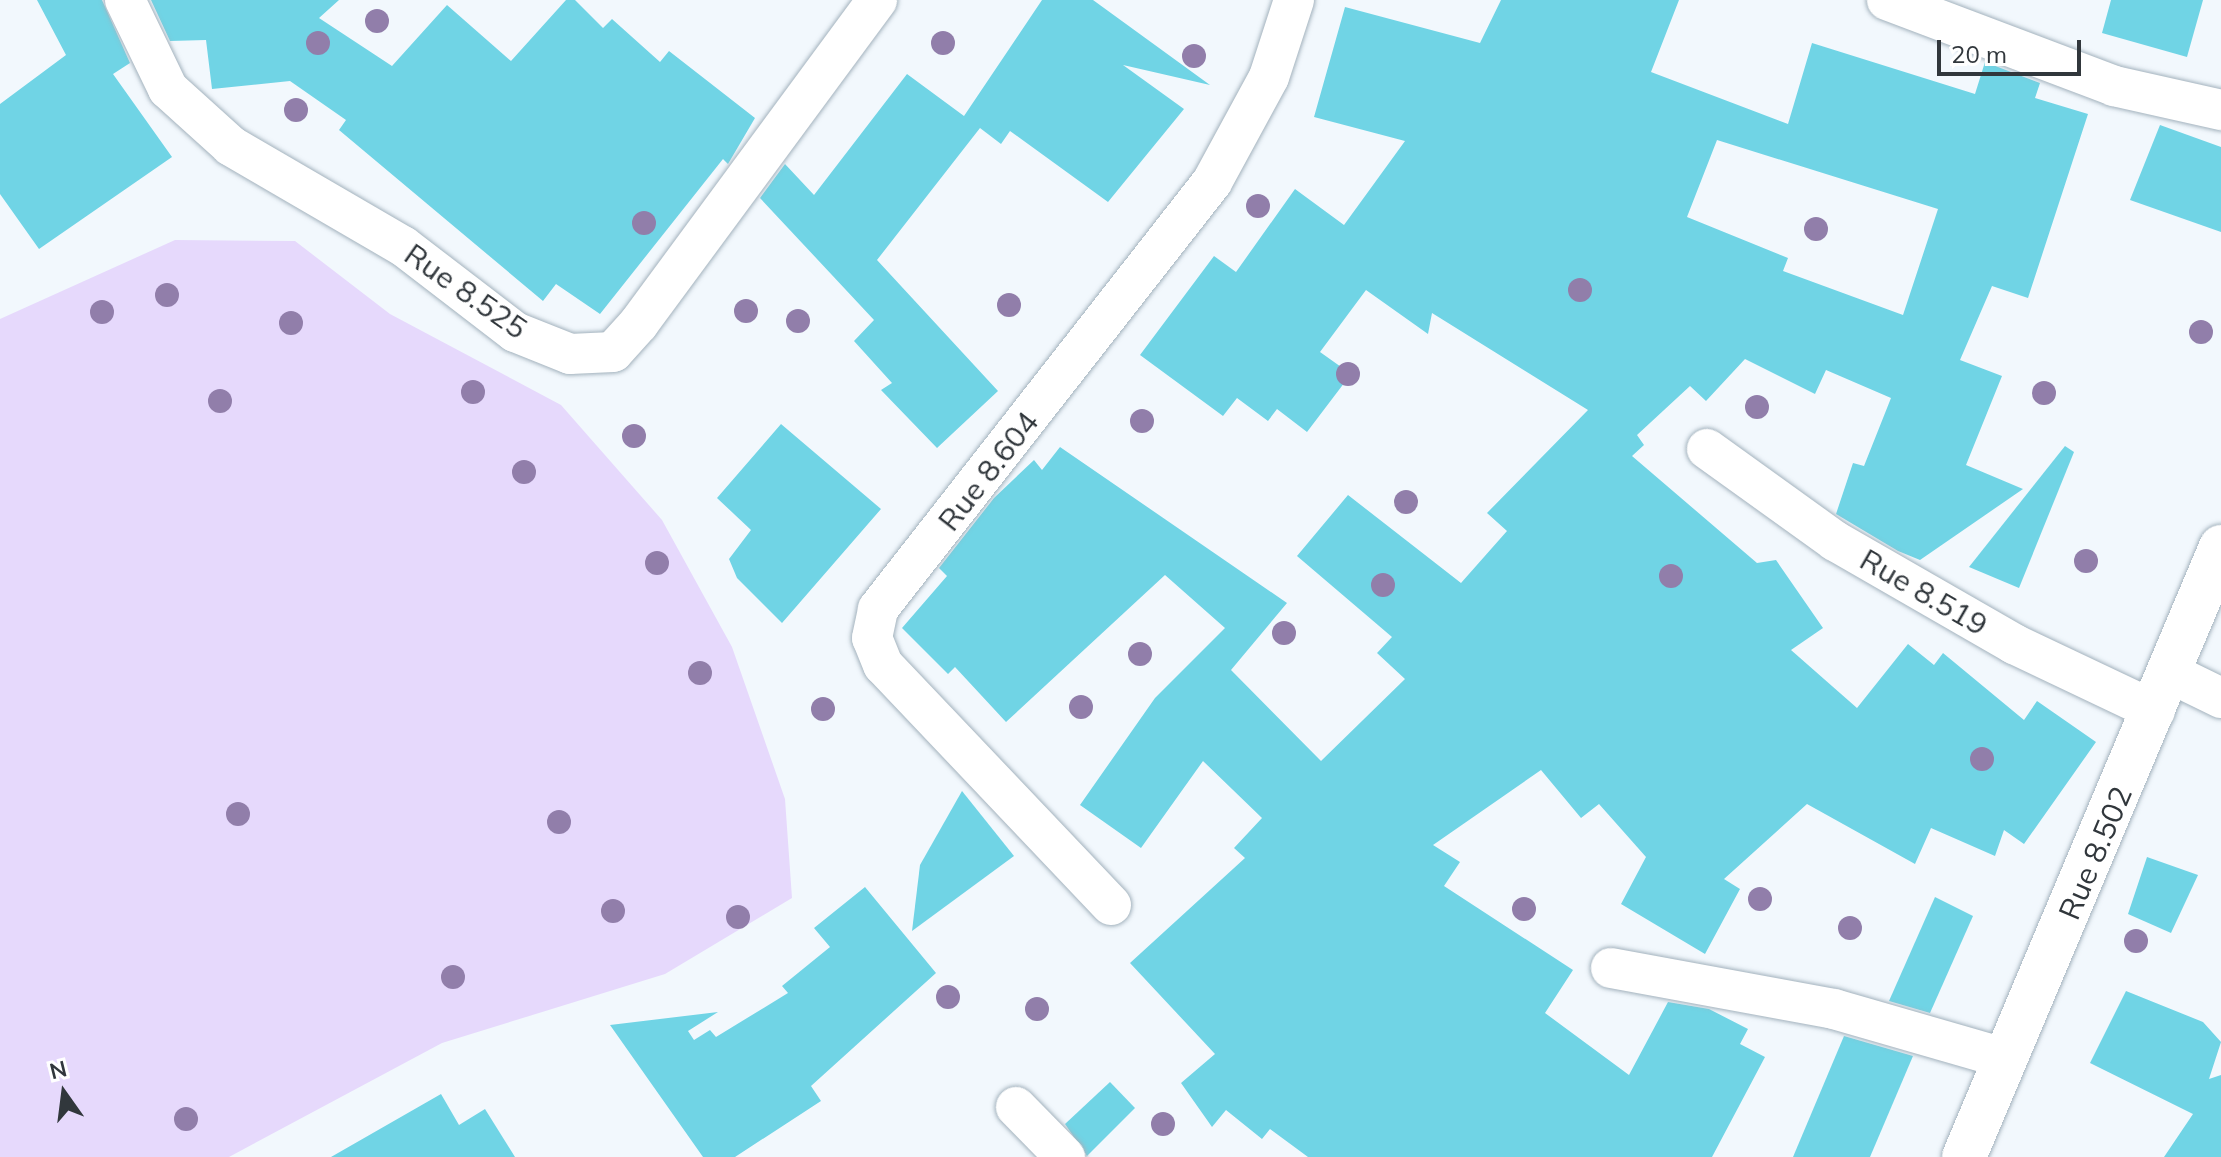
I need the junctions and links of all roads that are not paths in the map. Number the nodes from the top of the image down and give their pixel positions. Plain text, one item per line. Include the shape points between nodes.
1 (125, 0) edge
2 (877, 0) edge
3 (1294, 0) edge
4 (1887, 0) edge
5 (2221, 110) edge
6 (1707, 449) dead end
7 (2221, 547) edge
8 (2163, 692) junction
9 (2221, 698) edge
10 (1111, 905) dead end
11 (1611, 968) dead end
12 (2007, 1059) junction
13 (1016, 1107) dead end
14 (1065, 1157) edge
15 (1964, 1157) edge

1 - 2 street, Rue 8.525 via 168,89 231,146 391,238 515,332 570,354 613,352 630,333
3 - 10 street, Rue 8.604 via 1269,77 1212,182 878,609 872,638 883,665
4 - 5 street via 2114,86
6 - 8 street, Rue 8.519 via 1849,549 2014,644
7 - 8 main road, Rue 8.502
8 - 9 street, Rue 8.519
8 - 12 main road, Rue 8.502
11 - 12 street via 1834,1009
12 - 15 main road, Rue 8.502
13 - 14 street

